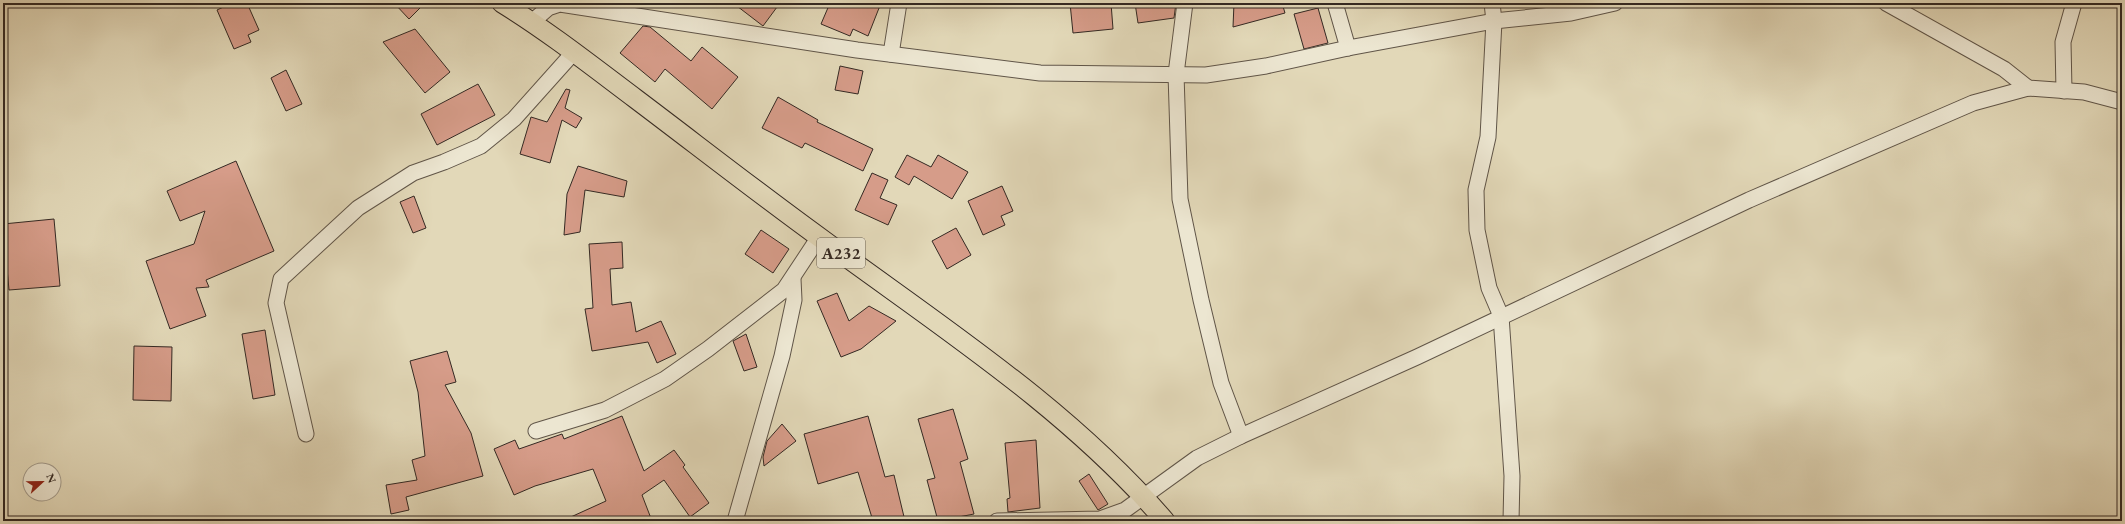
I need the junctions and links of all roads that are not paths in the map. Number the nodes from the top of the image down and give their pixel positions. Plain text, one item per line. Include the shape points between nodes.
1 (502, 3) edge
2 (899, 3) edge
3 (1185, 3) edge
4 (1335, 3) edge
5 (1492, 3) edge
6 (1615, 3) edge
7 (1886, 3) edge
8 (2074, 3) edge
9 (1494, 21) junction
10 (532, 22) junction
11 (1348, 48) junction
12 (574, 52) junction
13 (891, 54) junction
14 (1176, 74) junction
15 (2028, 88) junction
16 (2064, 91) junction
17 (2122, 102) edge
18 (819, 237) junction
19 (793, 279) junction
20 (1501, 316) junction
21 (536, 431) dead end
22 (306, 434) dead end
23 (1241, 436) junction
24 (1144, 497) junction
25 (1027, 520) edge
26 (735, 521) edge
27 (997, 521) edge
28 (1165, 521) edge
29 (1511, 521) edge

1 - 10 main road, A232
2 - 13 street
3 - 14 street
4 - 11 street
5 - 9 street
6 - 9 street via 1571,13
7 - 15 street via 2004,69
8 - 16 street via 2064,42
9 - 11 street
9 - 20 street via 1488,137 1476,190 1477,230 1489,288
10 - 12 main road, A232
10 - 13 street via 548,8 560,4
11 - 14 street via 1266,66 1206,75
12 - 18 main road, A232
12 - 22 street via 514,119 486,141 444,162 413,173 358,208 281,279 276,303
13 - 14 street via 1040,73
14 - 23 street via 1180,199 1201,300 1222,383
15 - 16 street
15 - 20 street via 1973,103 1929,121 1749,200
16 - 17 street via 2084,92
18 - 19 street
18 - 24 main road, A232 via 996,366 1086,439
19 - 21 street via 784,290 665,379 605,410
19 - 26 street via 794,300 782,356
20 - 23 street via 1417,357
20 - 29 street via 1512,476
23 - 24 street via 1197,458
24 - 25 street via 1126,510 1100,519
24 - 28 main road, A232
25 - 27 street

